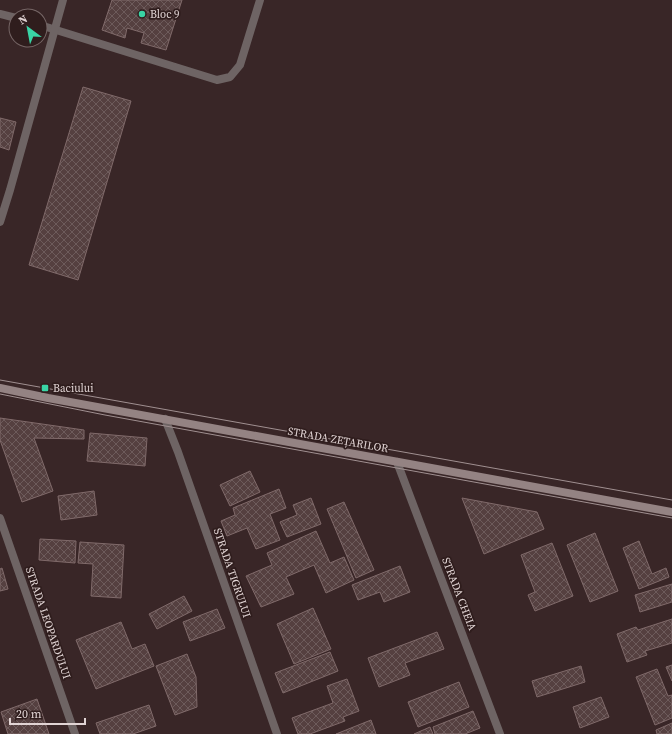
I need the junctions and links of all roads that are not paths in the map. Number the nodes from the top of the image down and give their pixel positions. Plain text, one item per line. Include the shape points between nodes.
1 (63, 0) edge
2 (260, 0) edge
3 (48, 28) edge
4 (56, 30) junction
5 (0, 222) edge
6 (0, 388) edge
7 (165, 419) junction
8 (397, 462) junction
9 (672, 512) edge
10 (0, 518) edge
11 (75, 734) edge
12 (278, 734) edge
13 (500, 734) edge

1 - 4 street
2 - 4 street via 240,65 230,77 217,80
3 - 4 street
4 - 5 street
6 - 7 main road, STRADA ZEȚARILOR
7 - 8 main road, STRADA ZEȚARILOR
7 - 12 street, STRADA TIGRULUI
8 - 9 main road, STRADA ZEȚARILOR
8 - 13 street, STRADA CHEIA
10 - 11 street, STRADA LEOPARDULUI

